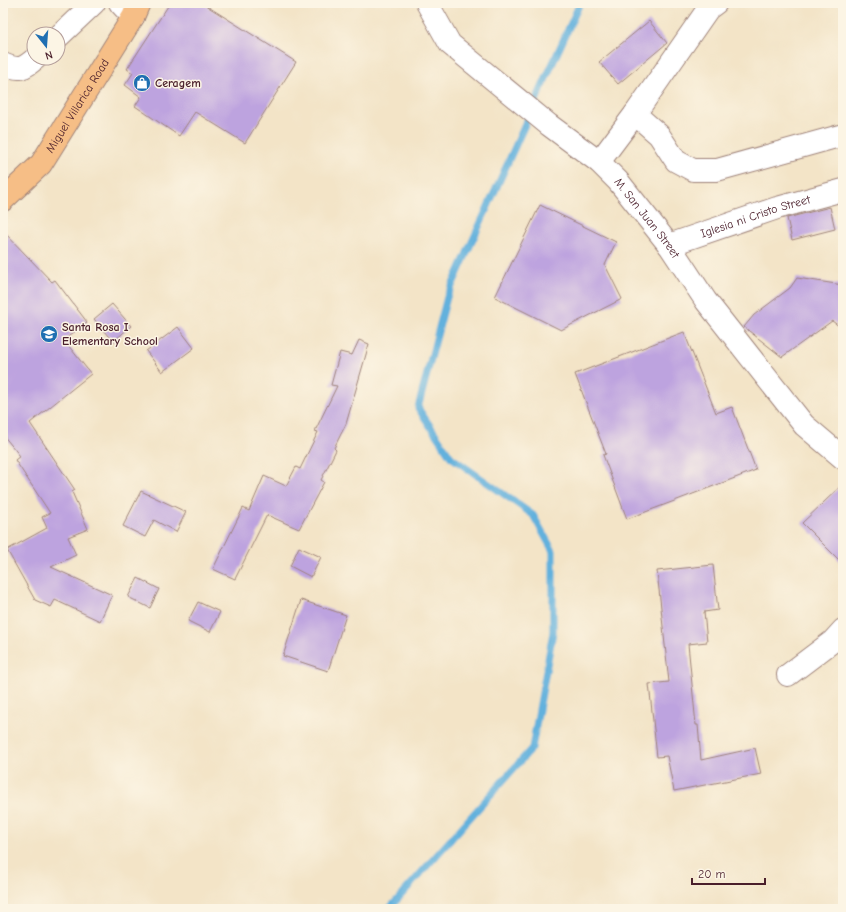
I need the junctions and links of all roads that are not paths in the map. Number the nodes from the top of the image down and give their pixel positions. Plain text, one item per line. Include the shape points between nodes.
1 (94, 3) edge
2 (427, 3) edge
3 (716, 3) edge
4 (131, 8) edge
5 (66, 29) edge
6 (3, 64) edge
7 (26, 66) edge
8 (635, 114) junction
9 (843, 135) edge
10 (599, 162) junction
11 (843, 190) edge
12 (3, 200) edge
13 (669, 245) junction
14 (843, 458) edge
15 (843, 630) edge
16 (788, 675) dead end

1 - 5 street
2 - 10 street, M. San Juan Street via 450,44 549,125
3 - 8 street via 708,9
4 - 12 main road, Miguel Villarica Road via 41,164
6 - 7 street via 13,68
8 - 9 street via 660,135 676,161 693,170 717,170
8 - 10 street
10 - 13 street, M. San Juan Street via 618,181
11 - 13 street, Iglesia ni Cristo Street via 777,208
13 - 14 street, M. San Juan Street via 706,300 804,425
15 - 16 street via 833,641

